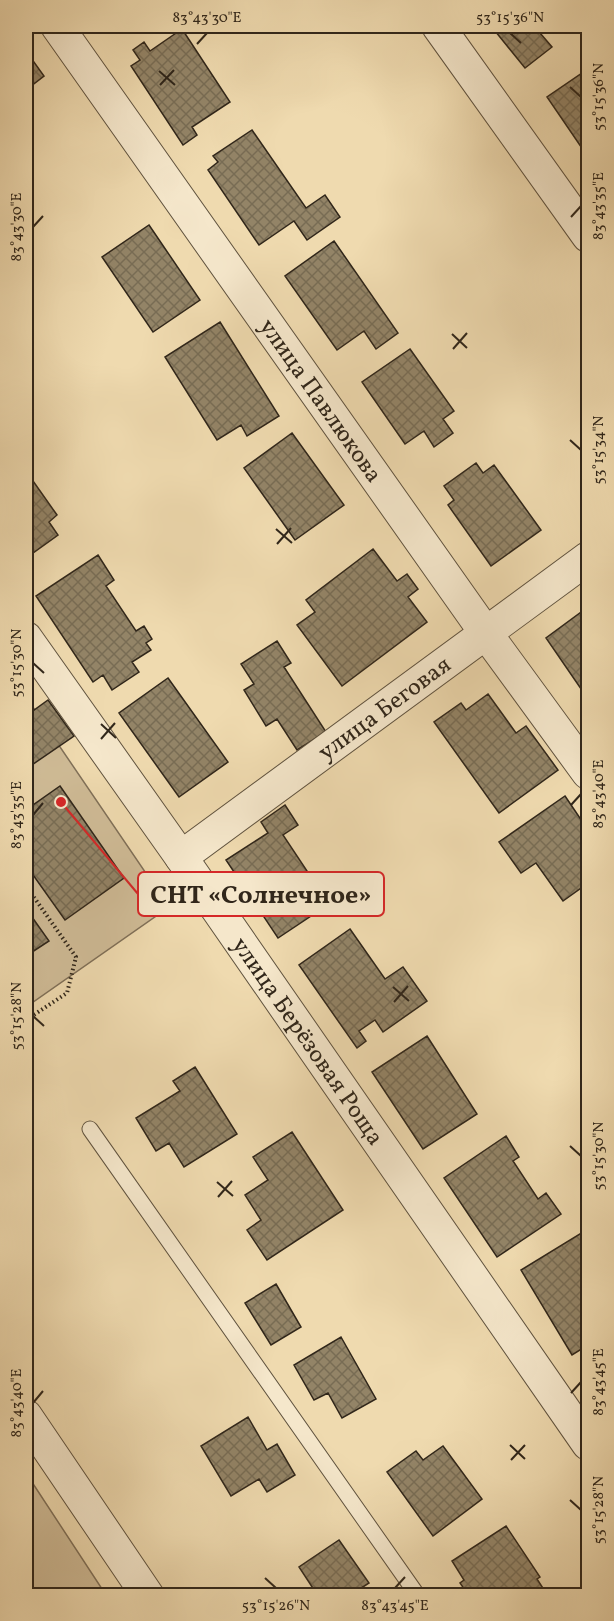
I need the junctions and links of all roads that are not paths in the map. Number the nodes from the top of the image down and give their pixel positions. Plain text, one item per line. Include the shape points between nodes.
1 (57, 26) edge
2 (438, 26) edge
3 (588, 236) edge
4 (588, 558) edge
5 (485, 632) junction
6 (26, 638) edge
7 (588, 773) edge
8 (181, 857) junction
9 (90, 1129) dead end
10 (26, 1416) edge
11 (588, 1444) edge
12 (148, 1596) edge
13 (418, 1596) edge

1 - 5 street, улица Павлюкова
2 - 3 street
4 - 5 street, улица Беговая
5 - 7 street, улица Павлюкова
5 - 8 street, улица Беговая
6 - 8 street, улица Берёзовая Роща
8 - 11 street, улица Берёзовая Роща
9 - 13 lane
10 - 12 street

